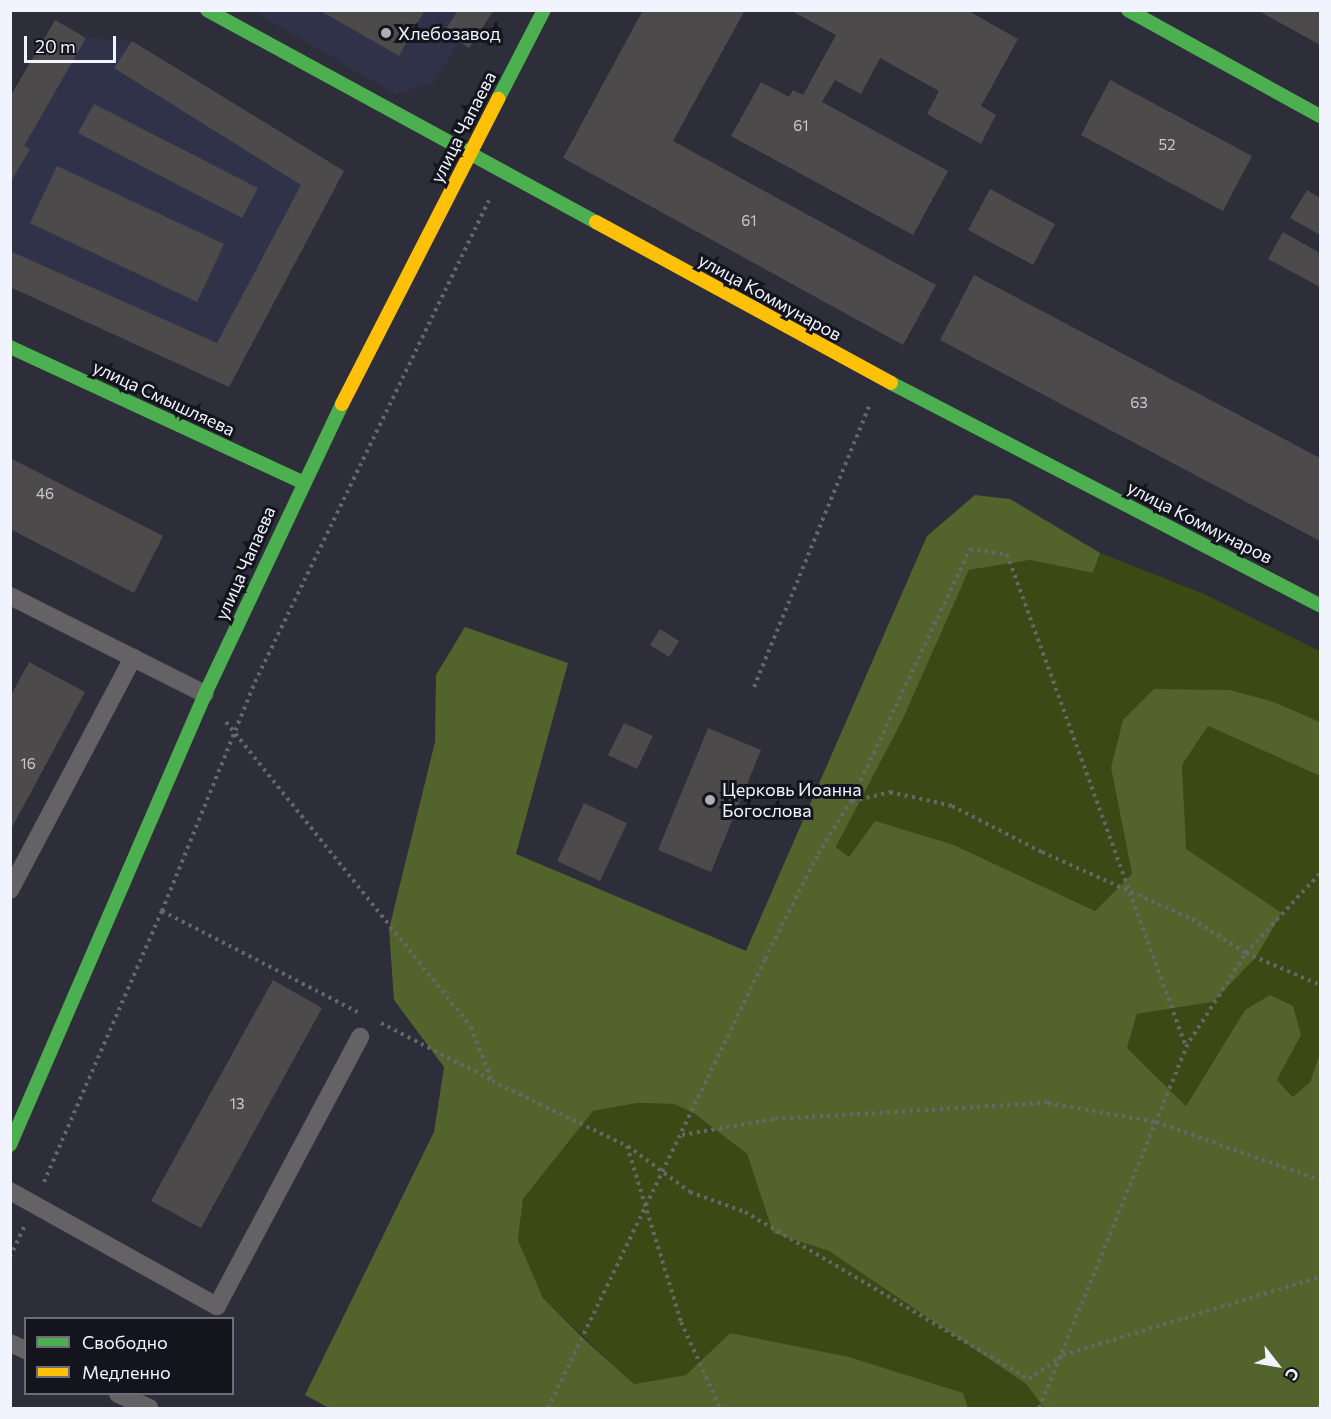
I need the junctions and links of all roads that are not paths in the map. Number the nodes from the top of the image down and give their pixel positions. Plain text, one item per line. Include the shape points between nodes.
1 (207, 10) edge
2 (544, 10) edge
3 (1128, 10) edge
4 (1320, 116) edge
5 (469, 154) junction
6 (10, 347) edge
7 (302, 483) junction
8 (10, 596) edge
9 (1320, 605) edge
10 (133, 658) junction
11 (205, 694) junction
12 (10, 890) edge
13 (360, 1037) dead end
14 (10, 1145) edge
15 (10, 1191) edge
16 (10, 1343) edge
17 (24, 1349) edge
18 (120, 1395) edge
19 (149, 1408) edge

1 - 5 street, улица Коммунаров
2 - 5 street, улица Чапаева
3 - 4 street
5 - 7 street, улица Чапаева
5 - 9 street, улица Коммунаров via 881,378
6 - 7 street, улица Смышляева
7 - 11 street, улица Чапаева
8 - 10 lane
10 - 11 lane
10 - 12 lane
11 - 14 street, улица Чапаева
13 - 15 lane via 217,1306
16 - 17 lane
18 - 19 lane

